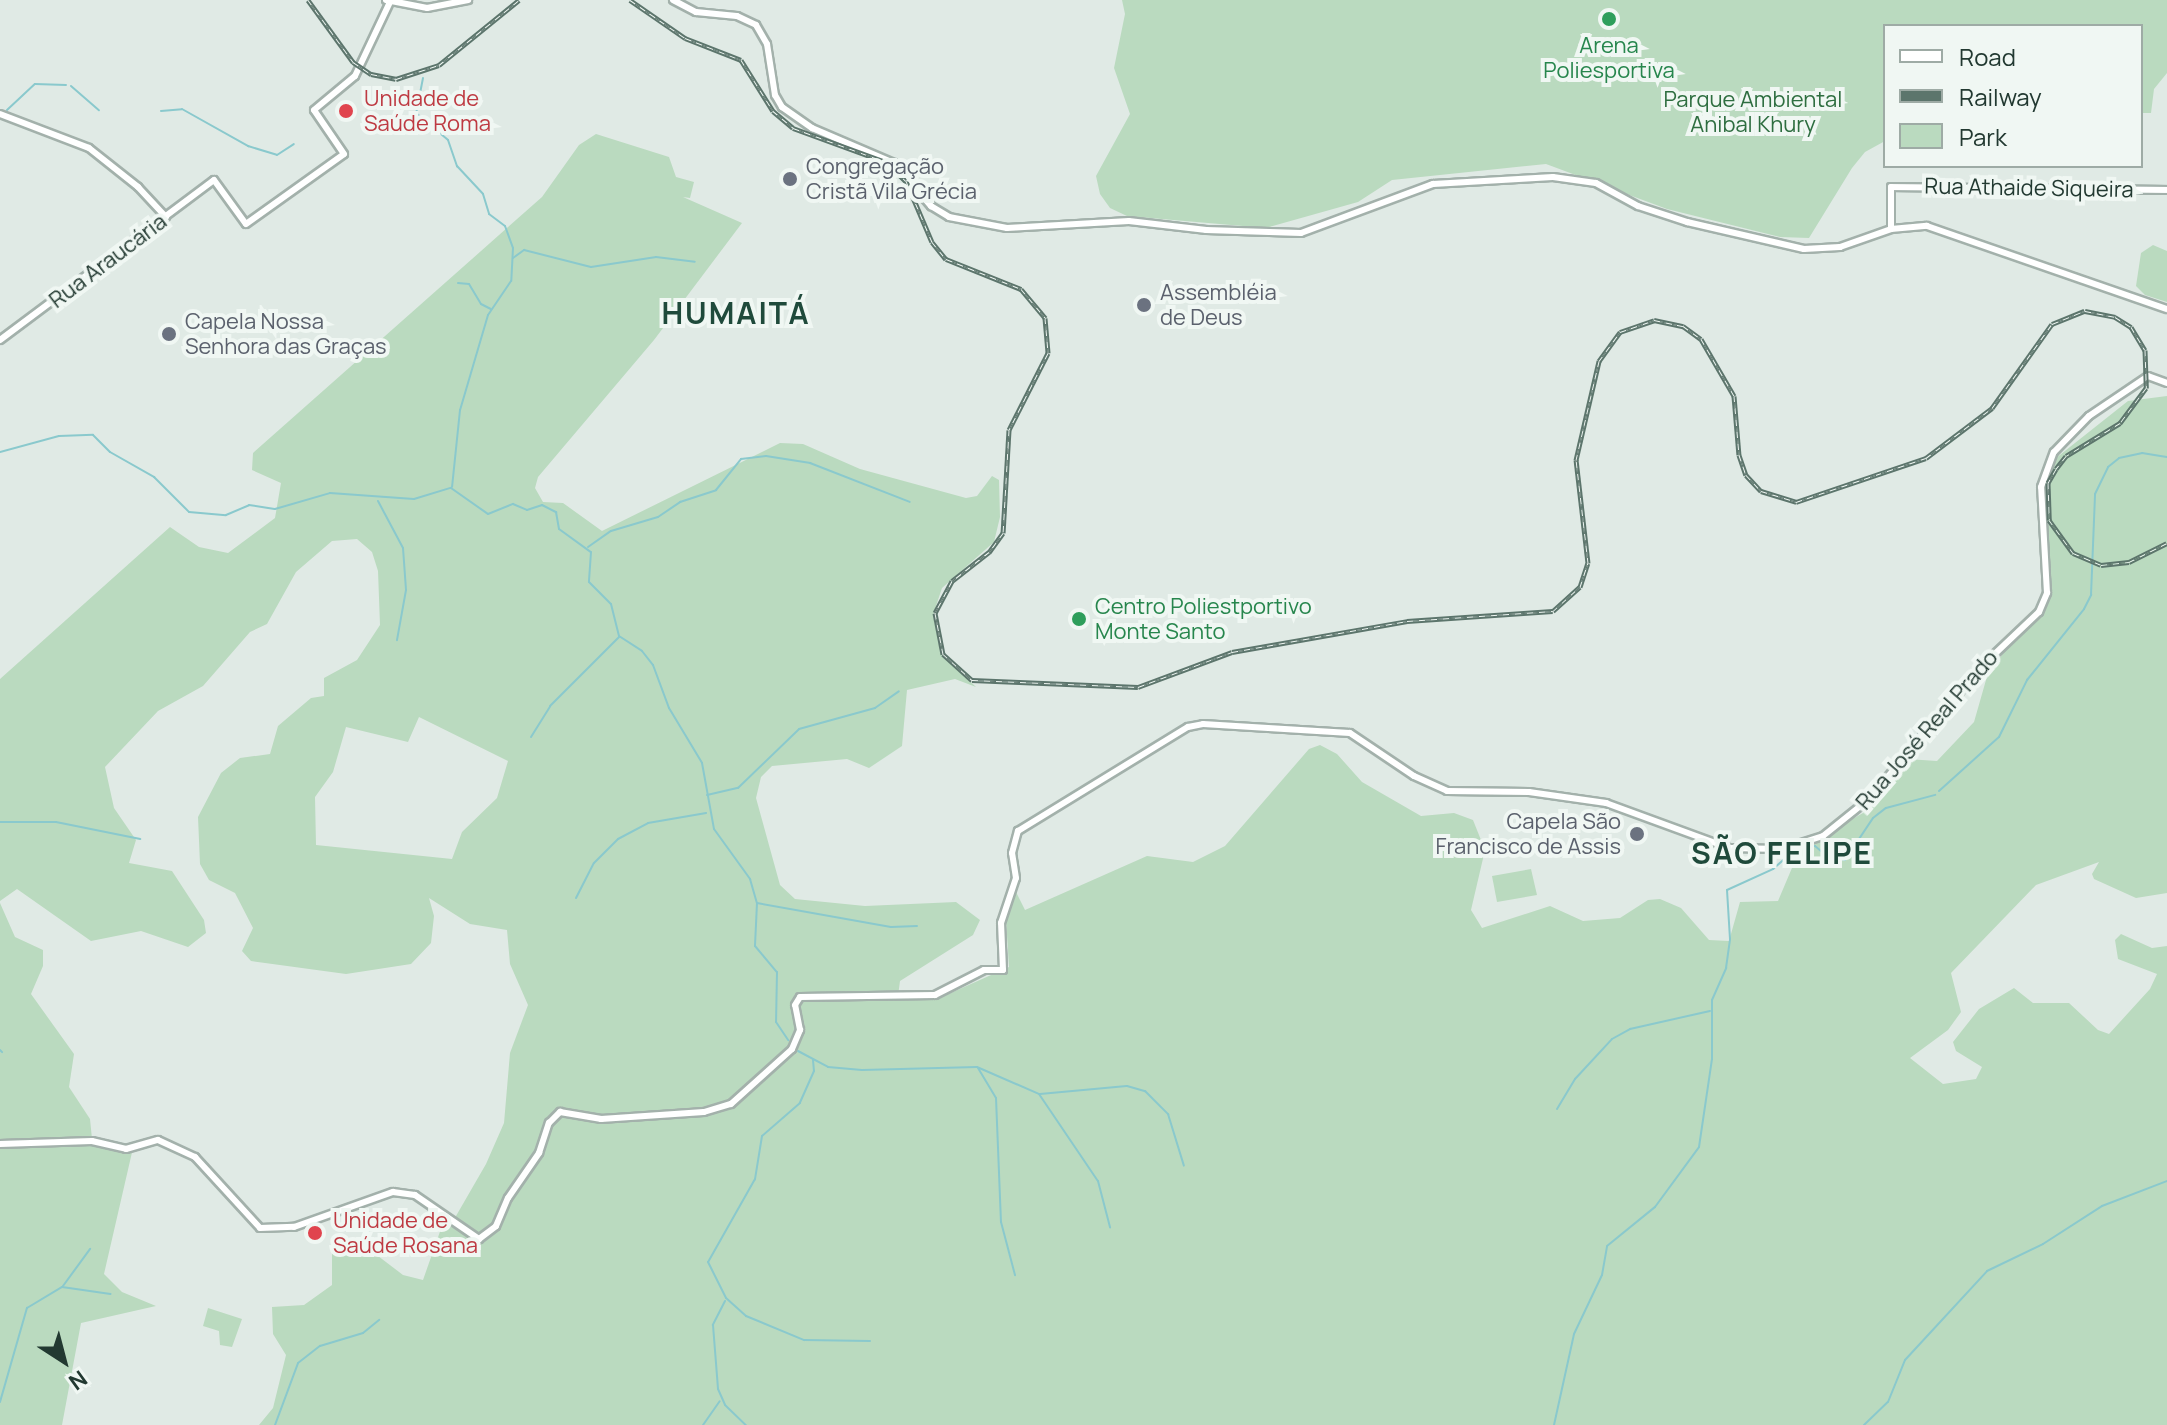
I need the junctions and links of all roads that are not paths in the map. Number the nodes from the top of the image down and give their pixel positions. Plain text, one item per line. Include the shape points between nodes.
1 (468, 0) edge
2 (673, 0) edge
3 (388, 1) edge
4 (0, 114) edge
5 (2167, 190) edge
6 (166, 217) junction
7 (1891, 229) junction
8 (2167, 309) edge
9 (0, 340) edge
10 (2167, 383) edge
11 (0, 1144) edge

1 - 3 street via 427,8
2 - 7 street via 696,12 737,16 756,25 767,44 782,107 812,128 894,163 938,212 1007,228 1129,221 1301,233 1409,189 1479,177 1535,177 1596,183 1638,206 1687,222 1804,249 1840,247
3 - 6 street, Rua Araucária via 355,76 314,110 344,154 246,224 214,180
4 - 6 street via 89,148
5 - 7 street, Rua Athaide Siqueira via 1891,187
6 - 9 street, Rua Araucária
7 - 8 street via 1913,225 1944,230
10 - 11 street, Rua José Real Prado via 2148,376 2089,416 2045,469 2047,593 2039,612 1981,667 1869,799 1823,836 1782,849 1729,848 1606,803 1537,793 1447,791 1414,776 1350,733 1203,724 1188,727 1018,831 1012,853 1016,878 1001,923 1003,970 984,970 935,995 800,997 795,1005 800,1030 792,1049 731,1104 704,1112 601,1119 560,1112 549,1123 539,1153 496,1226 479,1239 415,1195 393,1192 294,1227 260,1228 195,1157 158,1140 126,1149 92,1141

